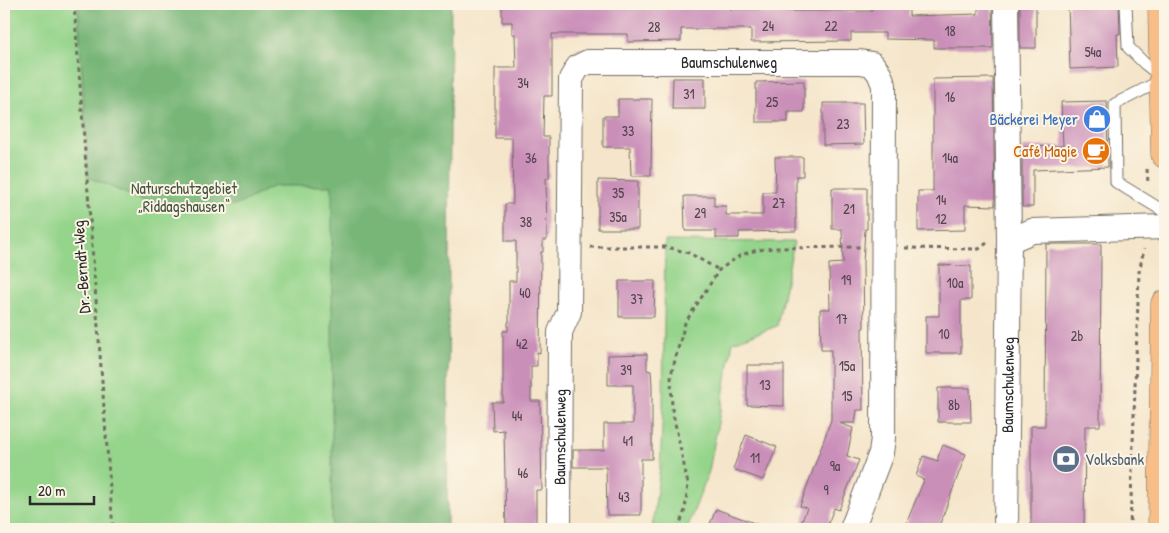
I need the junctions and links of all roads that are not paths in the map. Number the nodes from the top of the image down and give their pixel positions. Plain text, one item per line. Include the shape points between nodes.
1 (1006, 4) edge
2 (1126, 4) edge
3 (1162, 4) edge
4 (1164, 79) junction
5 (1156, 159) edge
6 (1165, 212) edge
7 (1156, 228) edge
8 (1009, 241) junction
9 (1165, 304) edge
10 (559, 529) edge
11 (852, 529) edge
12 (1006, 529) edge
13 (1162, 529) edge

1 - 8 street, Baumschulenweg
2 - 4 lane via 1128,47
3 - 4 main road
4 - 5 main road
4 - 6 lane via 1115,104 1116,182
7 - 8 street via 1032,230
8 - 12 street, Baumschulenweg
9 - 13 main road
10 - 11 street, Baumschulenweg via 560,332 569,312 571,247 571,79 578,67 588,62 738,61 860,62 872,64 884,85 883,438 881,453

